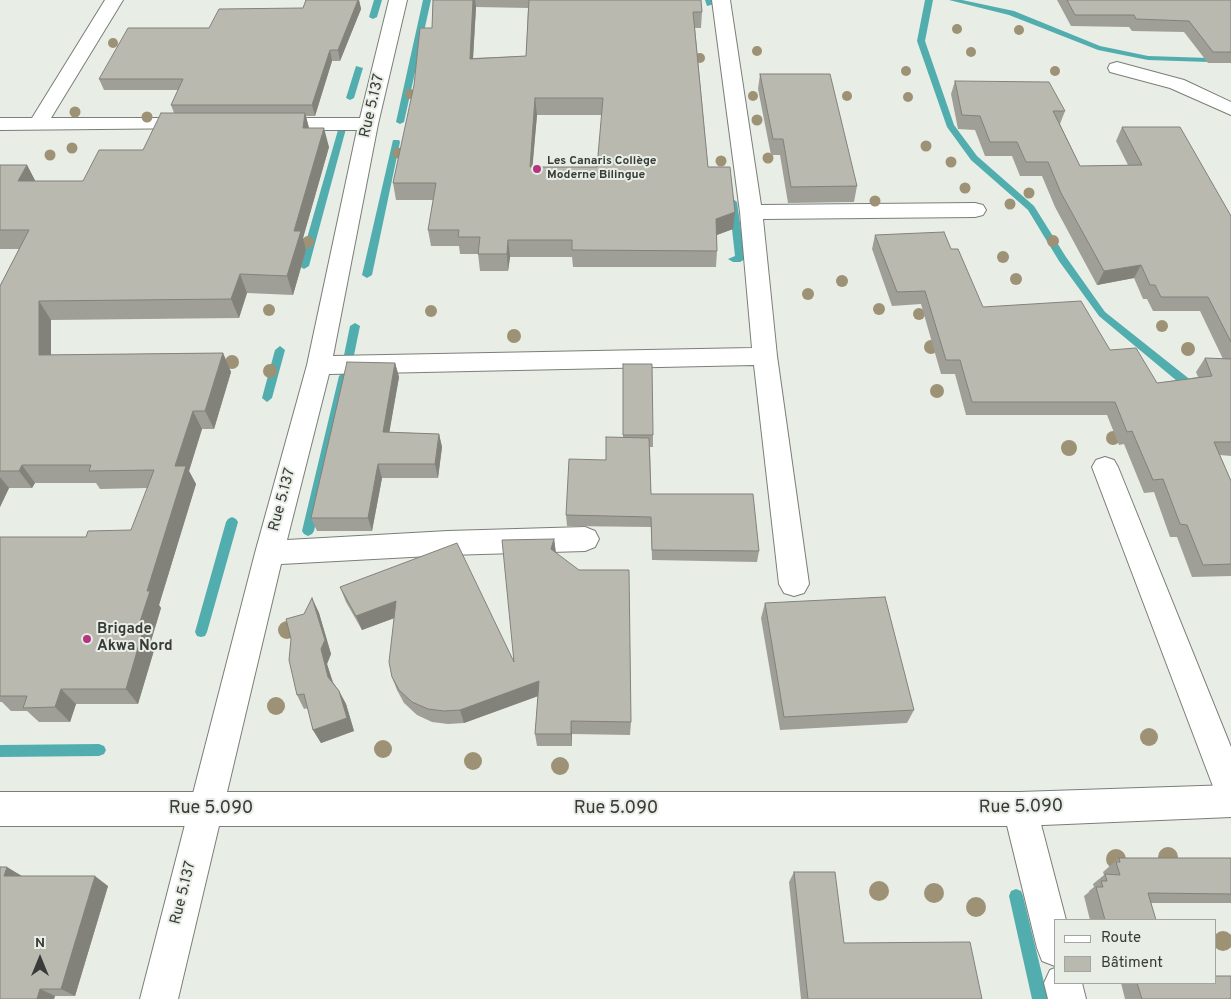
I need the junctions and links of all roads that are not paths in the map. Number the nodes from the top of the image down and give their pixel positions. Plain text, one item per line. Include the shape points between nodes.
1 (114, 0) edge
2 (398, 0) edge
3 (721, 0) edge
4 (1117, 68) dead end
5 (1231, 109) edge
6 (0, 124) edge
7 (38, 124) junction
8 (208, 124) edge
9 (248, 124) edge
10 (368, 124) junction
11 (975, 210) dead end
12 (751, 212) junction
13 (764, 356) junction
14 (319, 365) junction
15 (1105, 467) dead end
16 (585, 539) dead end
17 (268, 552) junction
18 (794, 584) dead end
19 (1231, 789) edge
20 (1231, 801) edge
21 (0, 809) edge
22 (205, 809) junction
23 (1020, 809) junction
24 (1054, 944) edge
25 (1063, 984) edge
26 (159, 999) edge
27 (1067, 999) edge

1 - 7 street
2 - 10 street, Rue 5.137
3 - 12 street
4 - 5 street via 1176,84
6 - 7 street
7 - 8 street
9 - 10 street
10 - 14 street, Rue 5.137
11 - 12 street
12 - 13 street
13 - 14 street
13 - 18 street
14 - 17 street, Rue 5.137
15 - 19 street
16 - 17 street
17 - 22 street, Rue 5.137
20 - 23 street, Rue 5.090
21 - 22 street, Rue 5.090
22 - 23 street, Rue 5.090
22 - 26 street, Rue 5.137
23 - 24 street
25 - 27 street

